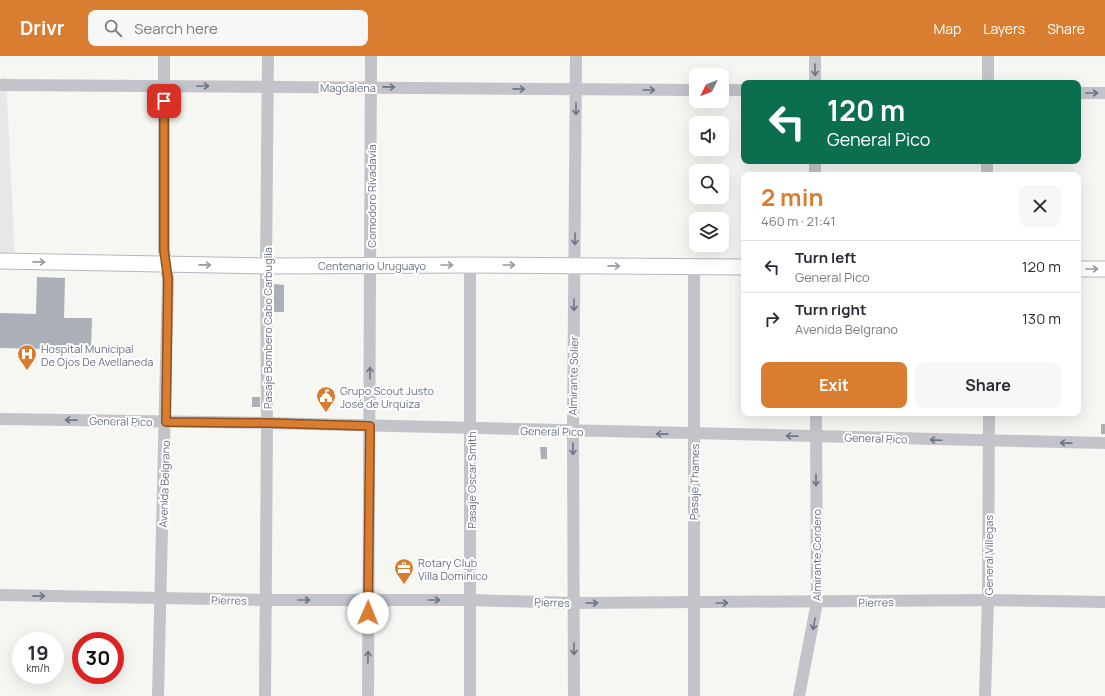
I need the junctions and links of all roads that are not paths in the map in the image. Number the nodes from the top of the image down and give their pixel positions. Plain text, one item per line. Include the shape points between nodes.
1 (164, 56) edge
2 (268, 56) edge
3 (372, 56) edge
4 (576, 56) edge
5 (815, 56) edge
6 (988, 56) edge
7 (815, 80) edge
8 (988, 80) edge
9 (0, 84) edge
10 (164, 86) junction
11 (268, 86) junction
12 (372, 87) junction
13 (576, 90) junction
14 (689, 90) edge
15 (729, 90) edge
16 (741, 90) edge
17 (1081, 93) edge
18 (1105, 93) edge
19 (0, 261) edge
20 (166, 264) junction
21 (371, 265) junction
22 (470, 265) junction
23 (266, 266) junction
24 (575, 266) junction
25 (741, 267) edge
26 (694, 268) junction
27 (1081, 269) edge
28 (1105, 269) edge
29 (816, 416) edge
30 (989, 416) edge
31 (0, 418) edge
32 (166, 422) junction
33 (267, 423) junction
34 (370, 426) junction
35 (472, 429) junction
36 (573, 432) junction
37 (695, 434) junction
38 (816, 436) junction
39 (989, 441) junction
40 (1105, 443) edge
41 (0, 595) edge
42 (161, 598) junction
43 (369, 599) junction
44 (266, 600) junction
45 (471, 600) junction
46 (988, 600) junction
47 (817, 602) junction
48 (1105, 602) edge
49 (574, 603) junction
50 (693, 603) junction
51 (158, 696) edge
52 (266, 696) edge
53 (368, 696) edge
54 (470, 696) edge
55 (574, 696) edge
56 (694, 696) edge
57 (799, 696) edge
58 (985, 696) edge

1 - 10 street, Avenida Belgrano
2 - 11 street, Pasaje Bombero Cabo Carbuglia
3 - 12 street, Comodoro Rivadavia
4 - 13 street, Almirante Solier
5 -> 7 street
6 - 8 street
9 - 10 street, Magdalena
10 -> 11 street, Magdalena
10 - 20 street, Avenida Belgrano
11 - 12 street, Magdalena
11 - 23 street, Pasaje Bombero Cabo Carbuglia
12 -> 13 street, Magdalena
12 - 21 street, Comodoro Rivadavia
13 -> 14 street, Magdalena
13 -> 24 street, Almirante Solier
15 - 16 street
17 -> 18 street
19 -> 20 main road, Centenario Uruguayo
20 -> 23 main road, Centenario Uruguayo
20 - 32 street, Avenida Belgrano
21 -> 22 main road, Centenario Uruguayo
21 - 23 main road, Centenario Uruguayo
34 -> 21 street, Comodoro Rivadavia
22 -> 24 main road, Centenario Uruguayo
22 - 35 street, Pasaje Oscar Smith
23 - 33 street, Pasaje Bombero Cabo Carbuglia
24 -> 26 main road, Centenario Uruguayo
24 -> 36 street, Almirante Solier
25 - 26 main road, Centenario Uruguayo
26 - 37 street, Pasaje Thames
27 -> 28 main road
29 - 38 street, Almirante Cordero
30 - 39 street, General Villegas
32 -> 31 street, General Pico
32 - 33 street, General Pico
32 - 42 street, Avenida Belgrano
33 - 34 street, General Pico
33 - 44 street, Pasaje Bombero Cabo Carbuglia
34 - 35 street, General Pico
34 - 43 street, Comodoro Rivadavia
35 - 36 street, General Pico
35 - 45 street, Pasaje Oscar Smith
37 -> 36 street, General Pico
36 -> 49 street, Almirante Solier
38 -> 37 street, General Pico
37 - 50 street, Pasaje Thames
39 -> 38 street, General Pico
38 -> 47 street, Almirante Cordero
40 -> 39 street, General Pico
39 - 46 street, General Villegas
41 -> 42 street, Pierres
42 - 44 street, Pierres
42 - 51 street, Avenida Belgrano
44 -> 43 street, Pierres
43 -> 45 street, Pierres
53 -> 43 street, Comodoro Rivadavia
44 - 52 street, Pasaje Bombero Cabo Carbuglia
45 - 49 street, Pierres
45 - 54 street, Pasaje Oscar Smith
46 - 47 street, Pierres
46 - 48 street, Pierres
46 - 58 street, General Villegas
50 -> 47 street, Pierres
47 -> 57 street, Almirante Cordero
49 -> 50 street, Pierres
49 -> 55 street, Almirante Solier
50 - 56 street, Pasaje Thames

